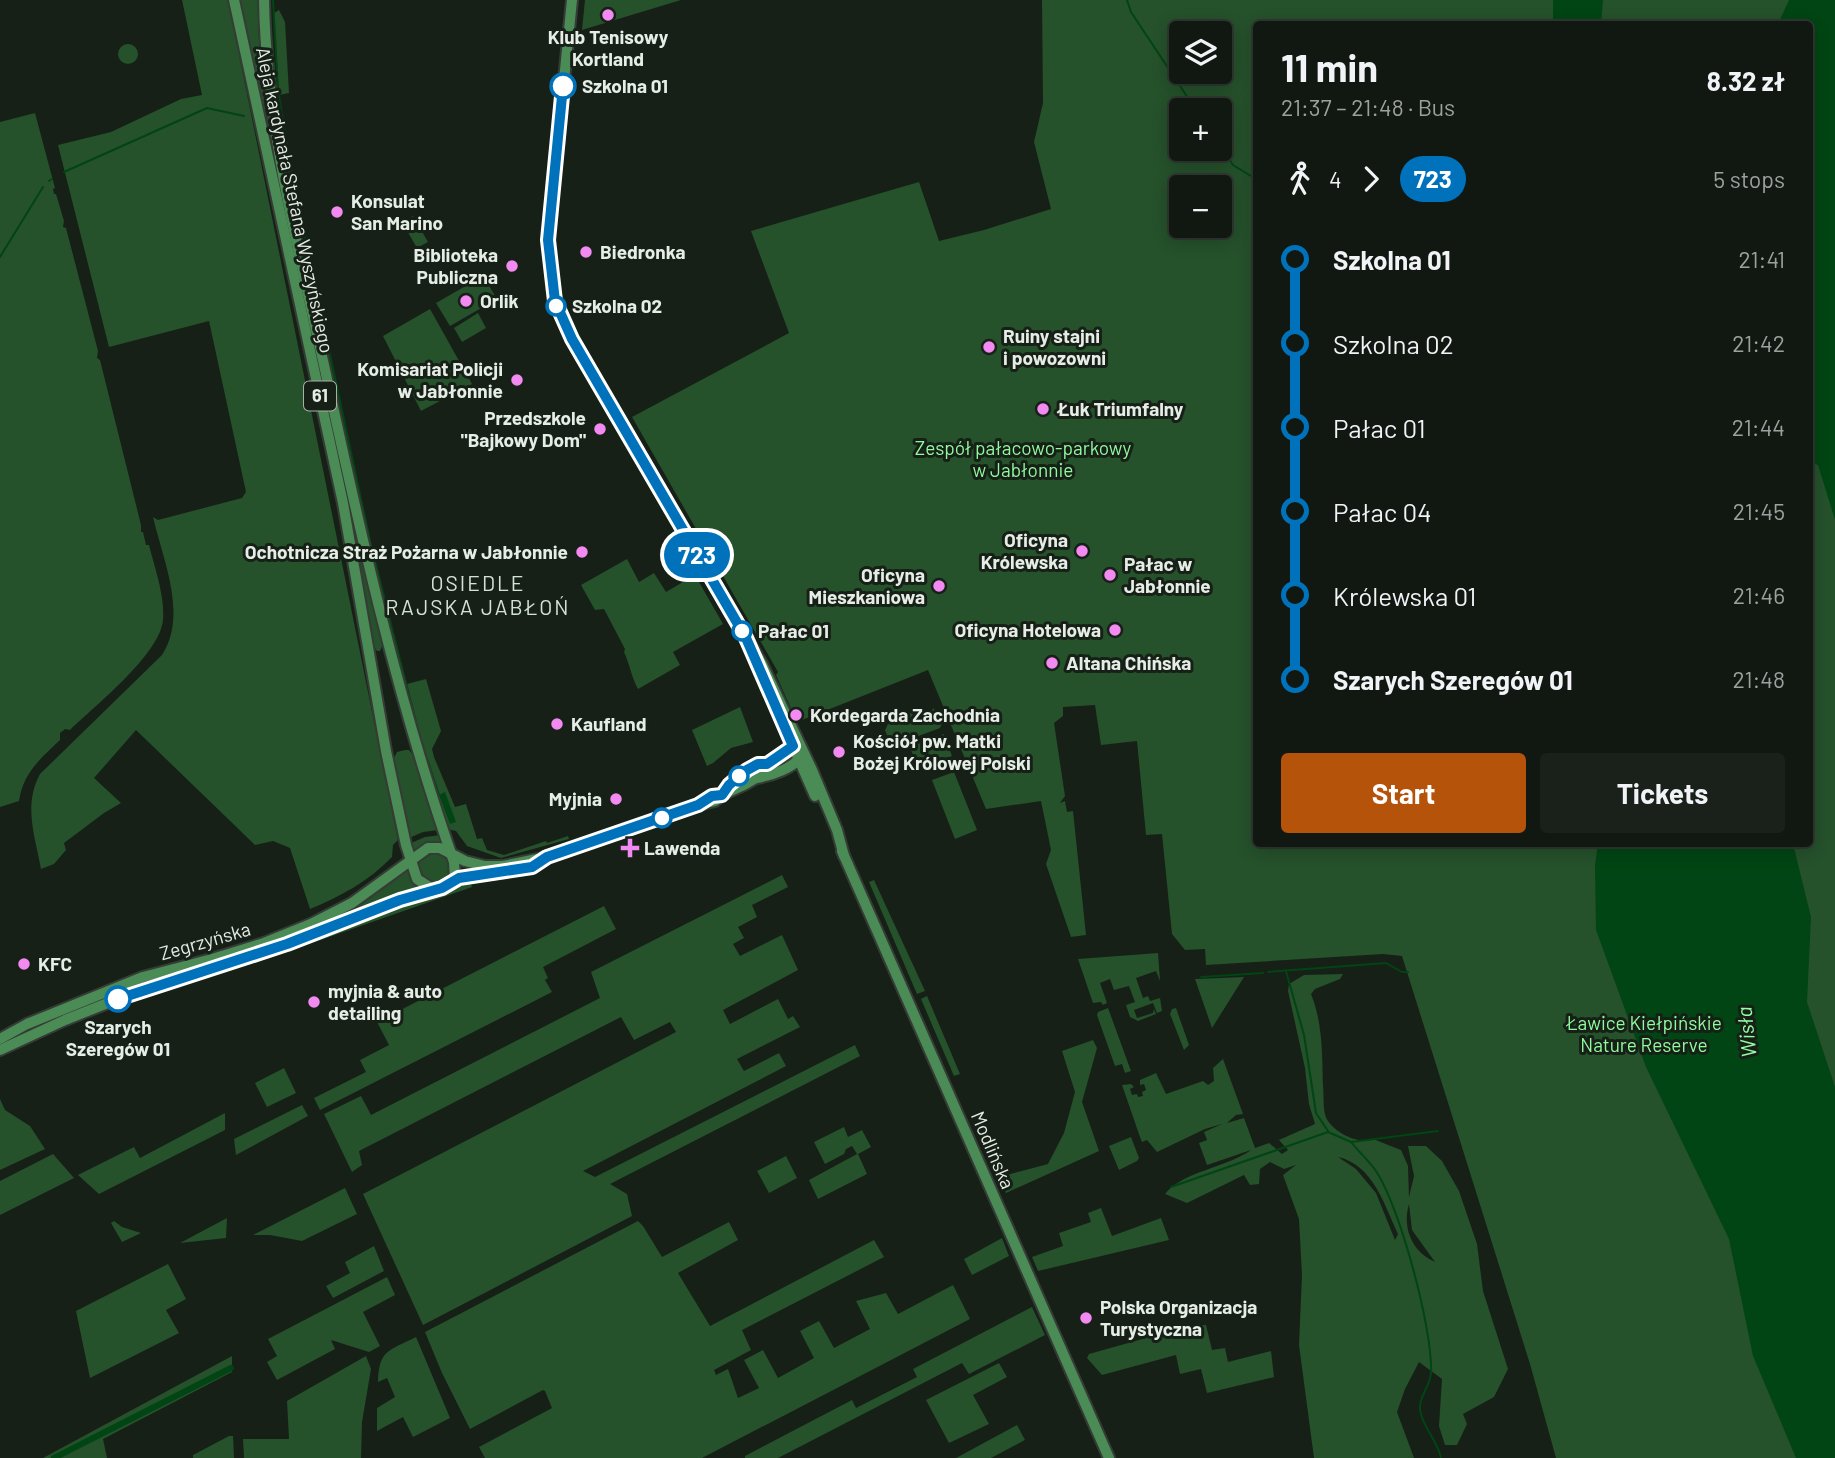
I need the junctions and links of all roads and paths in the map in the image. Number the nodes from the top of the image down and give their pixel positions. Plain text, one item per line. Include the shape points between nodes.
1 (234, 0) edge
2 (264, 0) edge
3 (572, 0) edge
4 (798, 752) junction
5 (756, 778) junction
6 (451, 853) junction
7 (547, 857) junction
8 (410, 860) junction
9 (455, 880) junction
10 (434, 890) junction
11 (0, 1039) edge
12 (0, 1050) edge
13 (1109, 1458) edge

1 - 8 main road, Aleja kardynała Stefana Wyszyńskiego / 61 via 343,503
2 - 6 main road, Aleja kardynała Stefana Wyszyńskiego / 61 via 276,132 344,459 406,709
3 - 4 main road, Modlińska via 548,240 555,301 572,339 746,638
4 - 5 main road via 768,776
4 - 5 main road via 767,764
4 - 13 main road, Modlińska
5 - 7 main road via 708,804
6 - 7 main road via 489,867
6 - 8 main road via 432,847
6 - 9 main road, 61
7 - 9 main road via 532,867
8 - 10 main road via 420,882
8 - 11 main road, Zegrzyńska via 352,903 312,924 264,943 144,976
9 - 10 main road
10 - 12 main road, Zegrzyńska via 287,944 143,989

